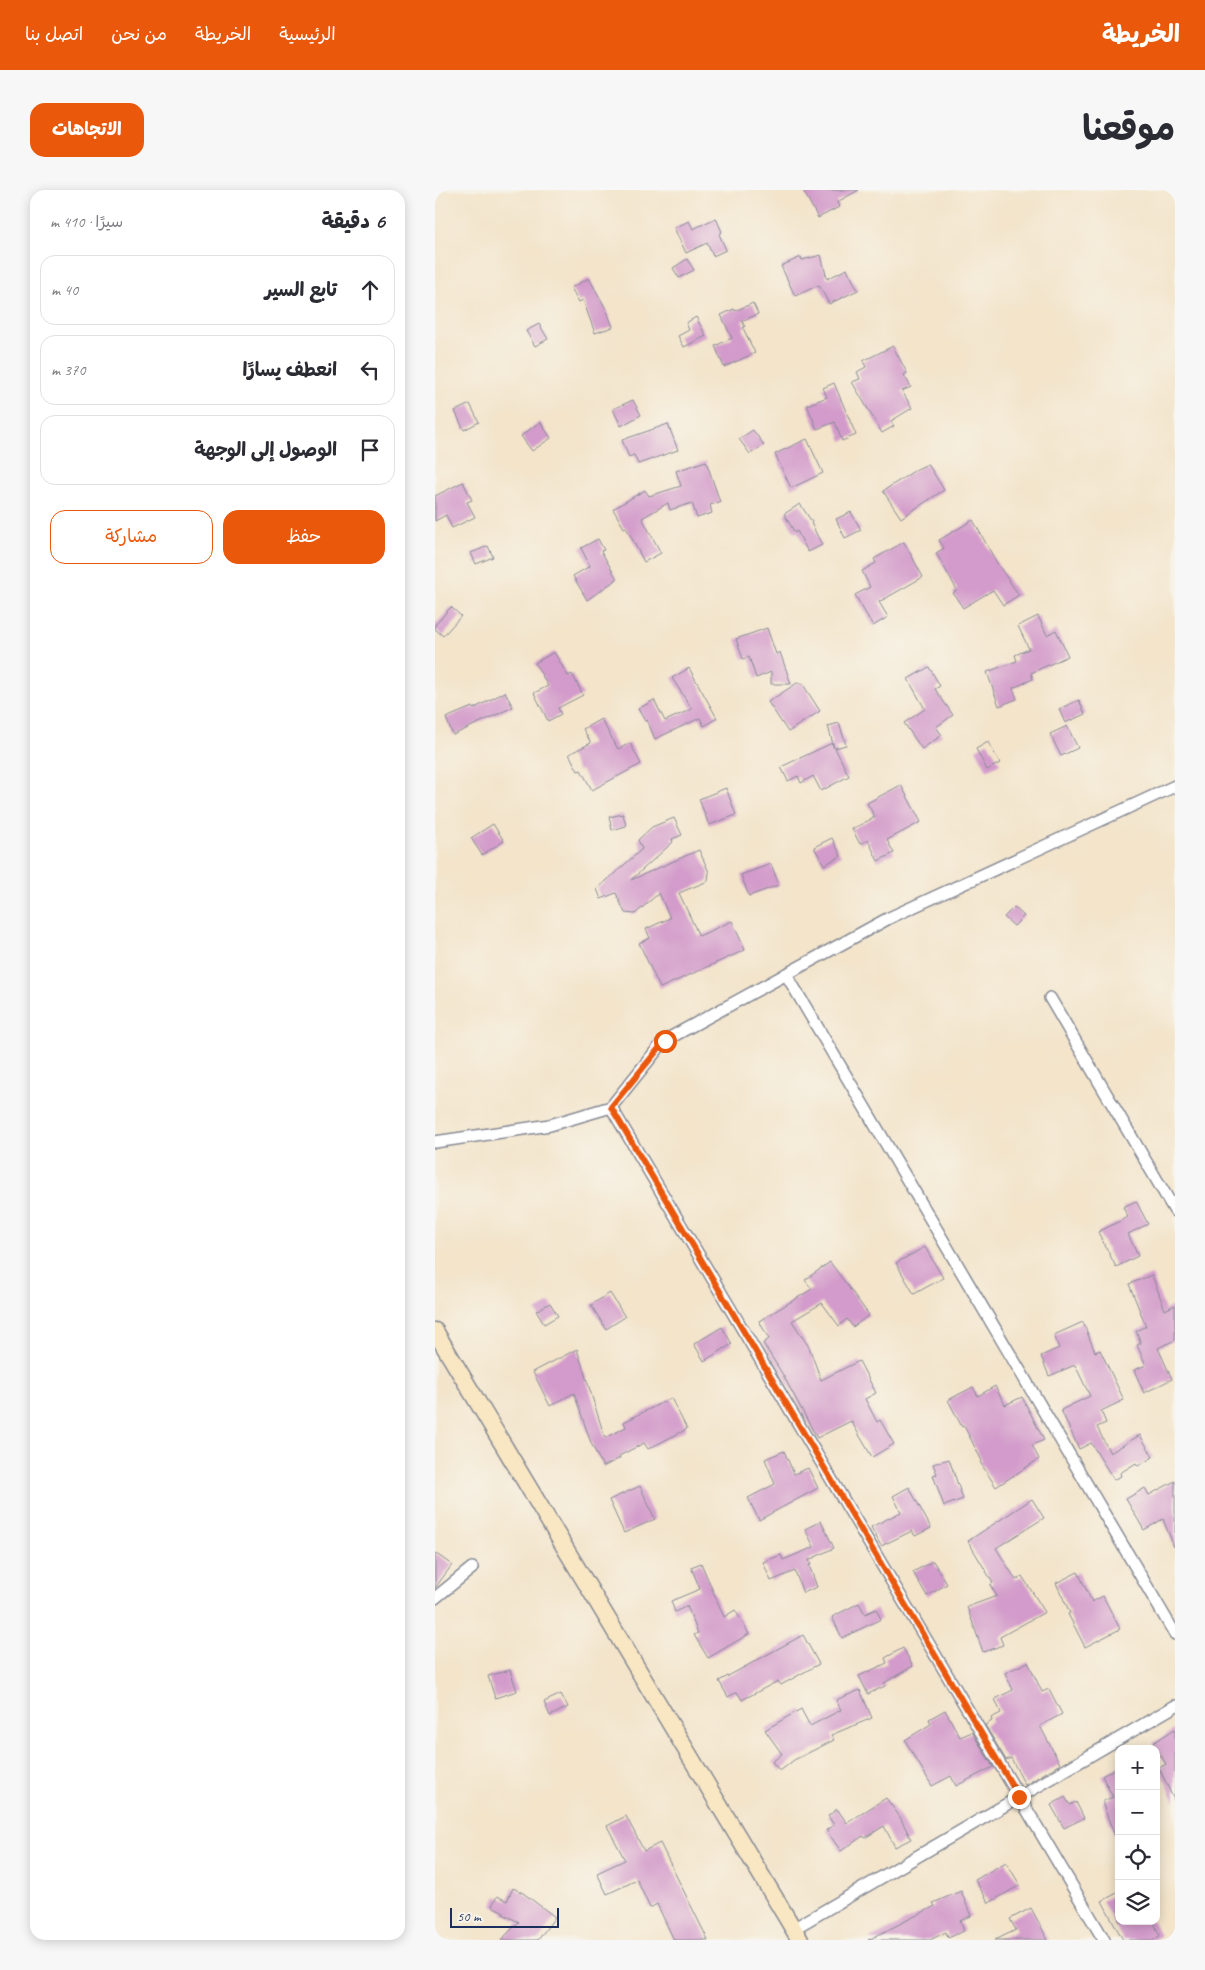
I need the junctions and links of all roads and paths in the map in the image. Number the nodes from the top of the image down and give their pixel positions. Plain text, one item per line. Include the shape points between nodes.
1 (1175, 786) edge
2 (786, 974) junction
3 (1050, 998) dead end
4 (611, 1107) junction
5 (435, 1142) edge
6 (1175, 1211) edge
7 (435, 1331) edge
8 (472, 1568) dead end
9 (435, 1598) edge
10 (1175, 1634) edge
11 (1175, 1706) edge
12 (1019, 1797) junction
13 (796, 1935) edge
14 (1104, 1940) edge

1 - 2 street via 889,918
2 - 4 street via 665,1041
2 - 10 street
3 - 6 street
4 - 5 street via 551,1126
4 - 12 street
7 - 13 street
8 - 9 street
11 - 12 street
12 - 13 street
12 - 14 street

